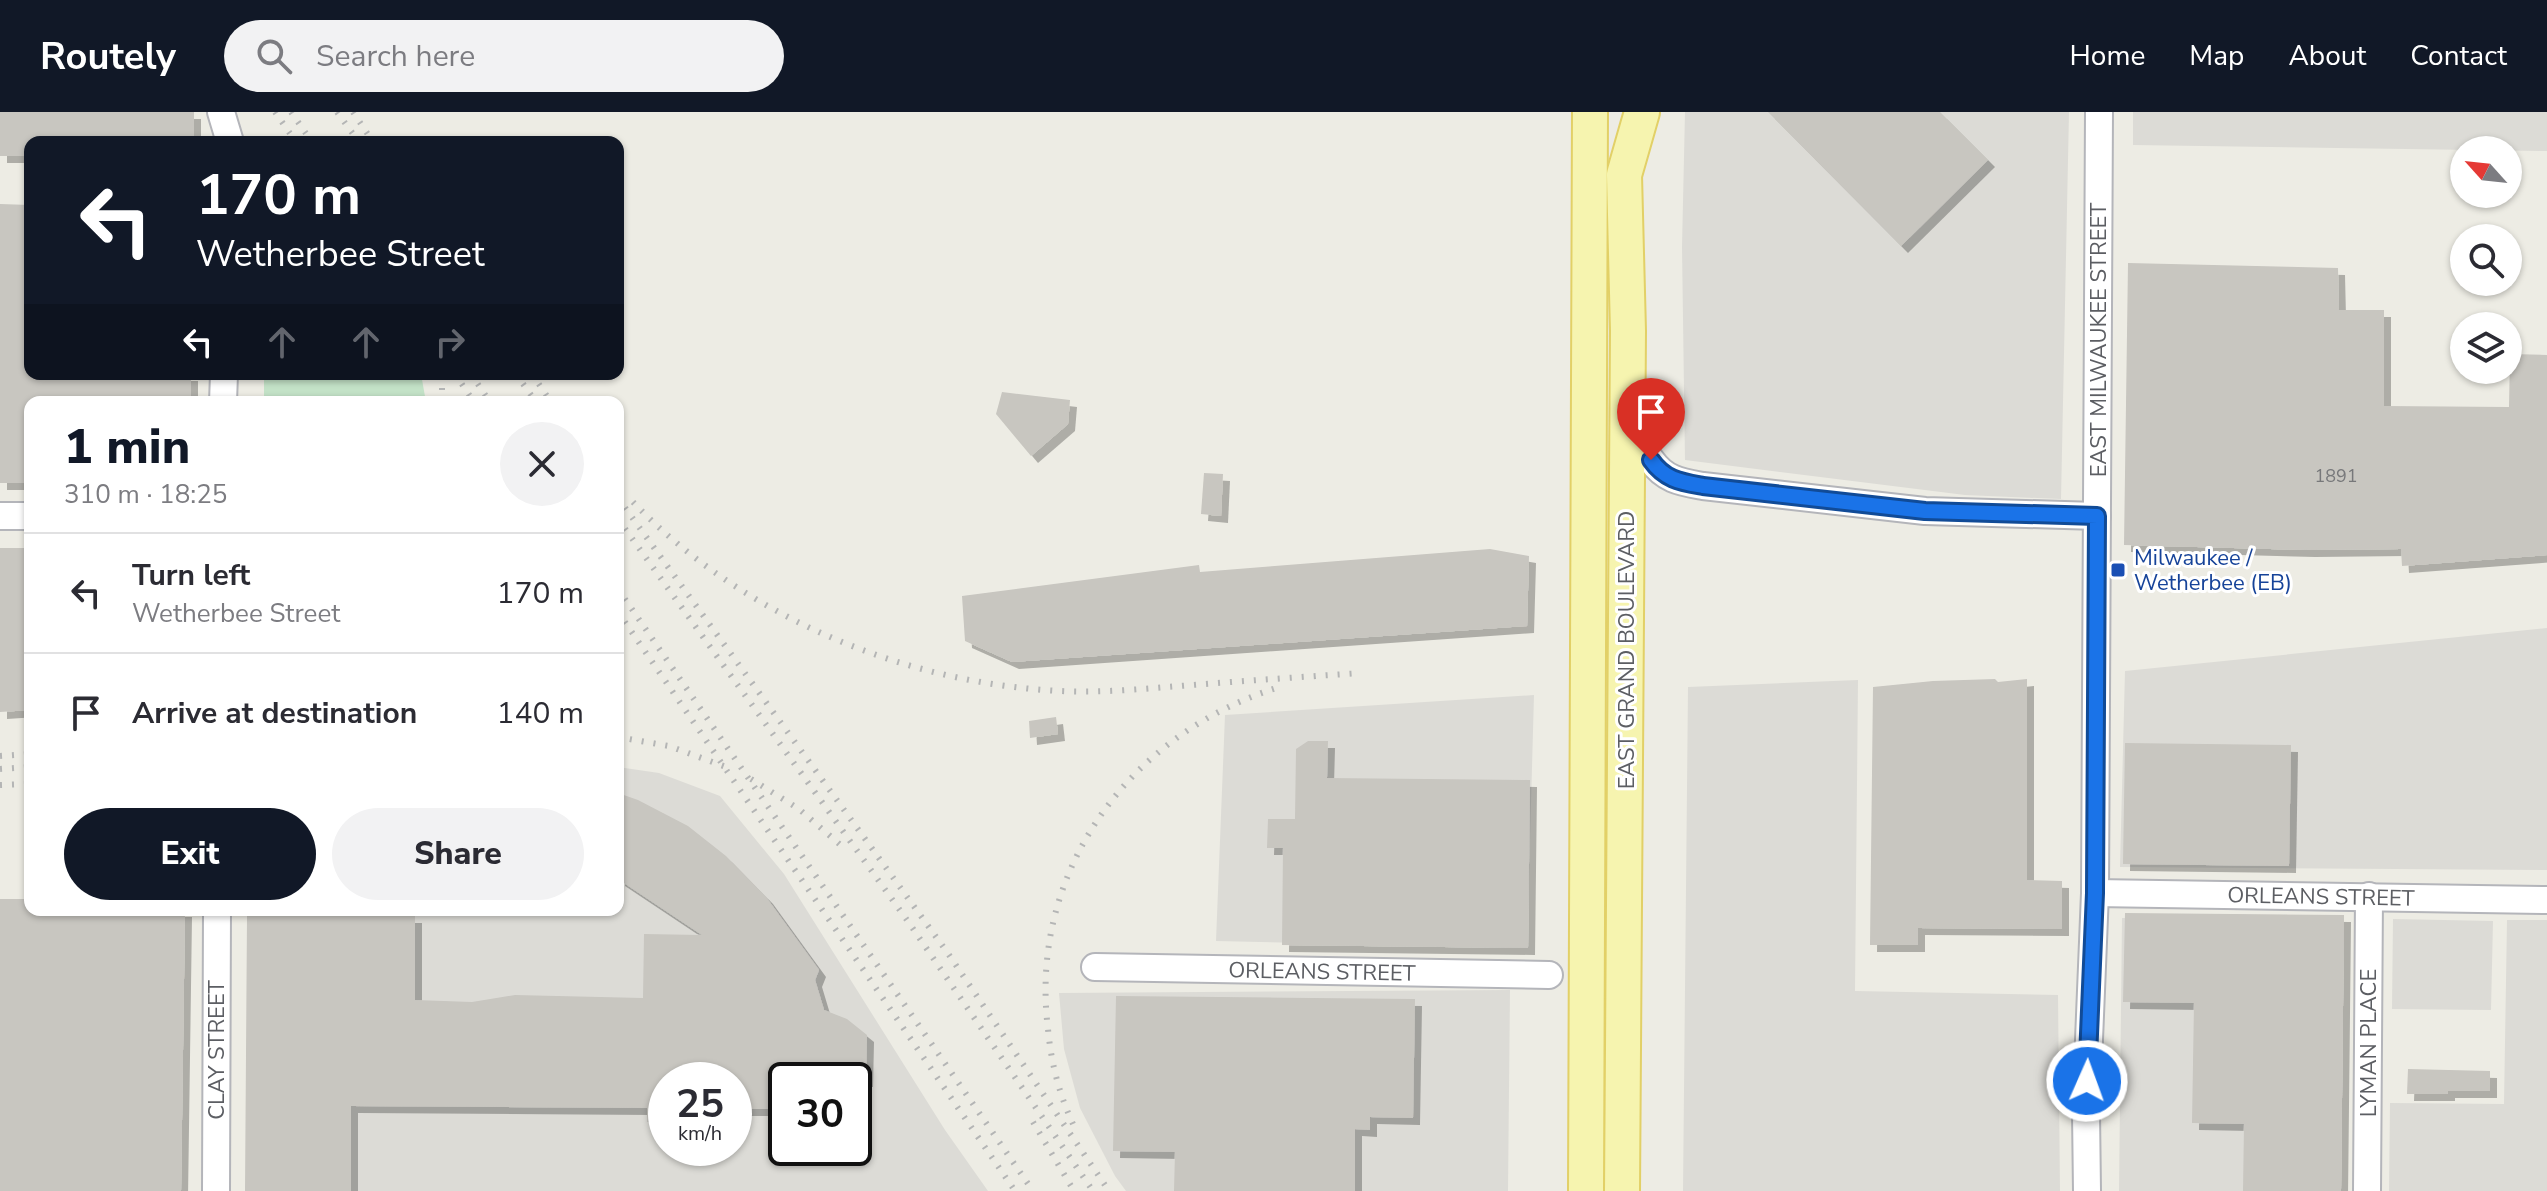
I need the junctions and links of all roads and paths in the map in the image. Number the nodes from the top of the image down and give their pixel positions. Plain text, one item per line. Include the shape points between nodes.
1 (221, 112) edge
2 (1627, 112) edge
3 (1642, 112) edge
4 (2099, 112) edge
5 (1591, 114) edge
6 (228, 136) edge
7 (1624, 175) junction
8 (1651, 460) dead end
9 (0, 516) edge
10 (24, 516) edge
11 (2097, 516) junction
12 (2095, 893) junction
13 (2369, 896) junction
14 (2547, 900) edge
15 (217, 916) edge
16 (1095, 967) dead end
17 (1549, 975) dead end
18 (216, 1191) edge
19 (1586, 1191) edge
20 (1622, 1191) edge
21 (2087, 1191) edge
22 (2367, 1191) edge

1 - 6 street
2 - 7 main road
3 - 7 main road, EAST GRAND BOULEVARD
4 - 11 street, EAST MILWAUKEE STREET
5 - 19 main road, EAST GRAND BOULEVARD
7 - 20 main road, EAST GRAND BOULEVARD via 1628,331
8 - 11 street via 1675,481 1703,486 1925,511
9 - 10 street
11 - 12 street, EAST MILWAUKEE STREET
12 - 13 street, ORLEANS STREET
12 - 21 street, EAST MILWAUKEE STREET
13 - 14 street, ORLEANS STREET
13 - 22 street, LYMAN PLACE
15 - 18 street, CLAY STREET
16 - 17 street, ORLEANS STREET

